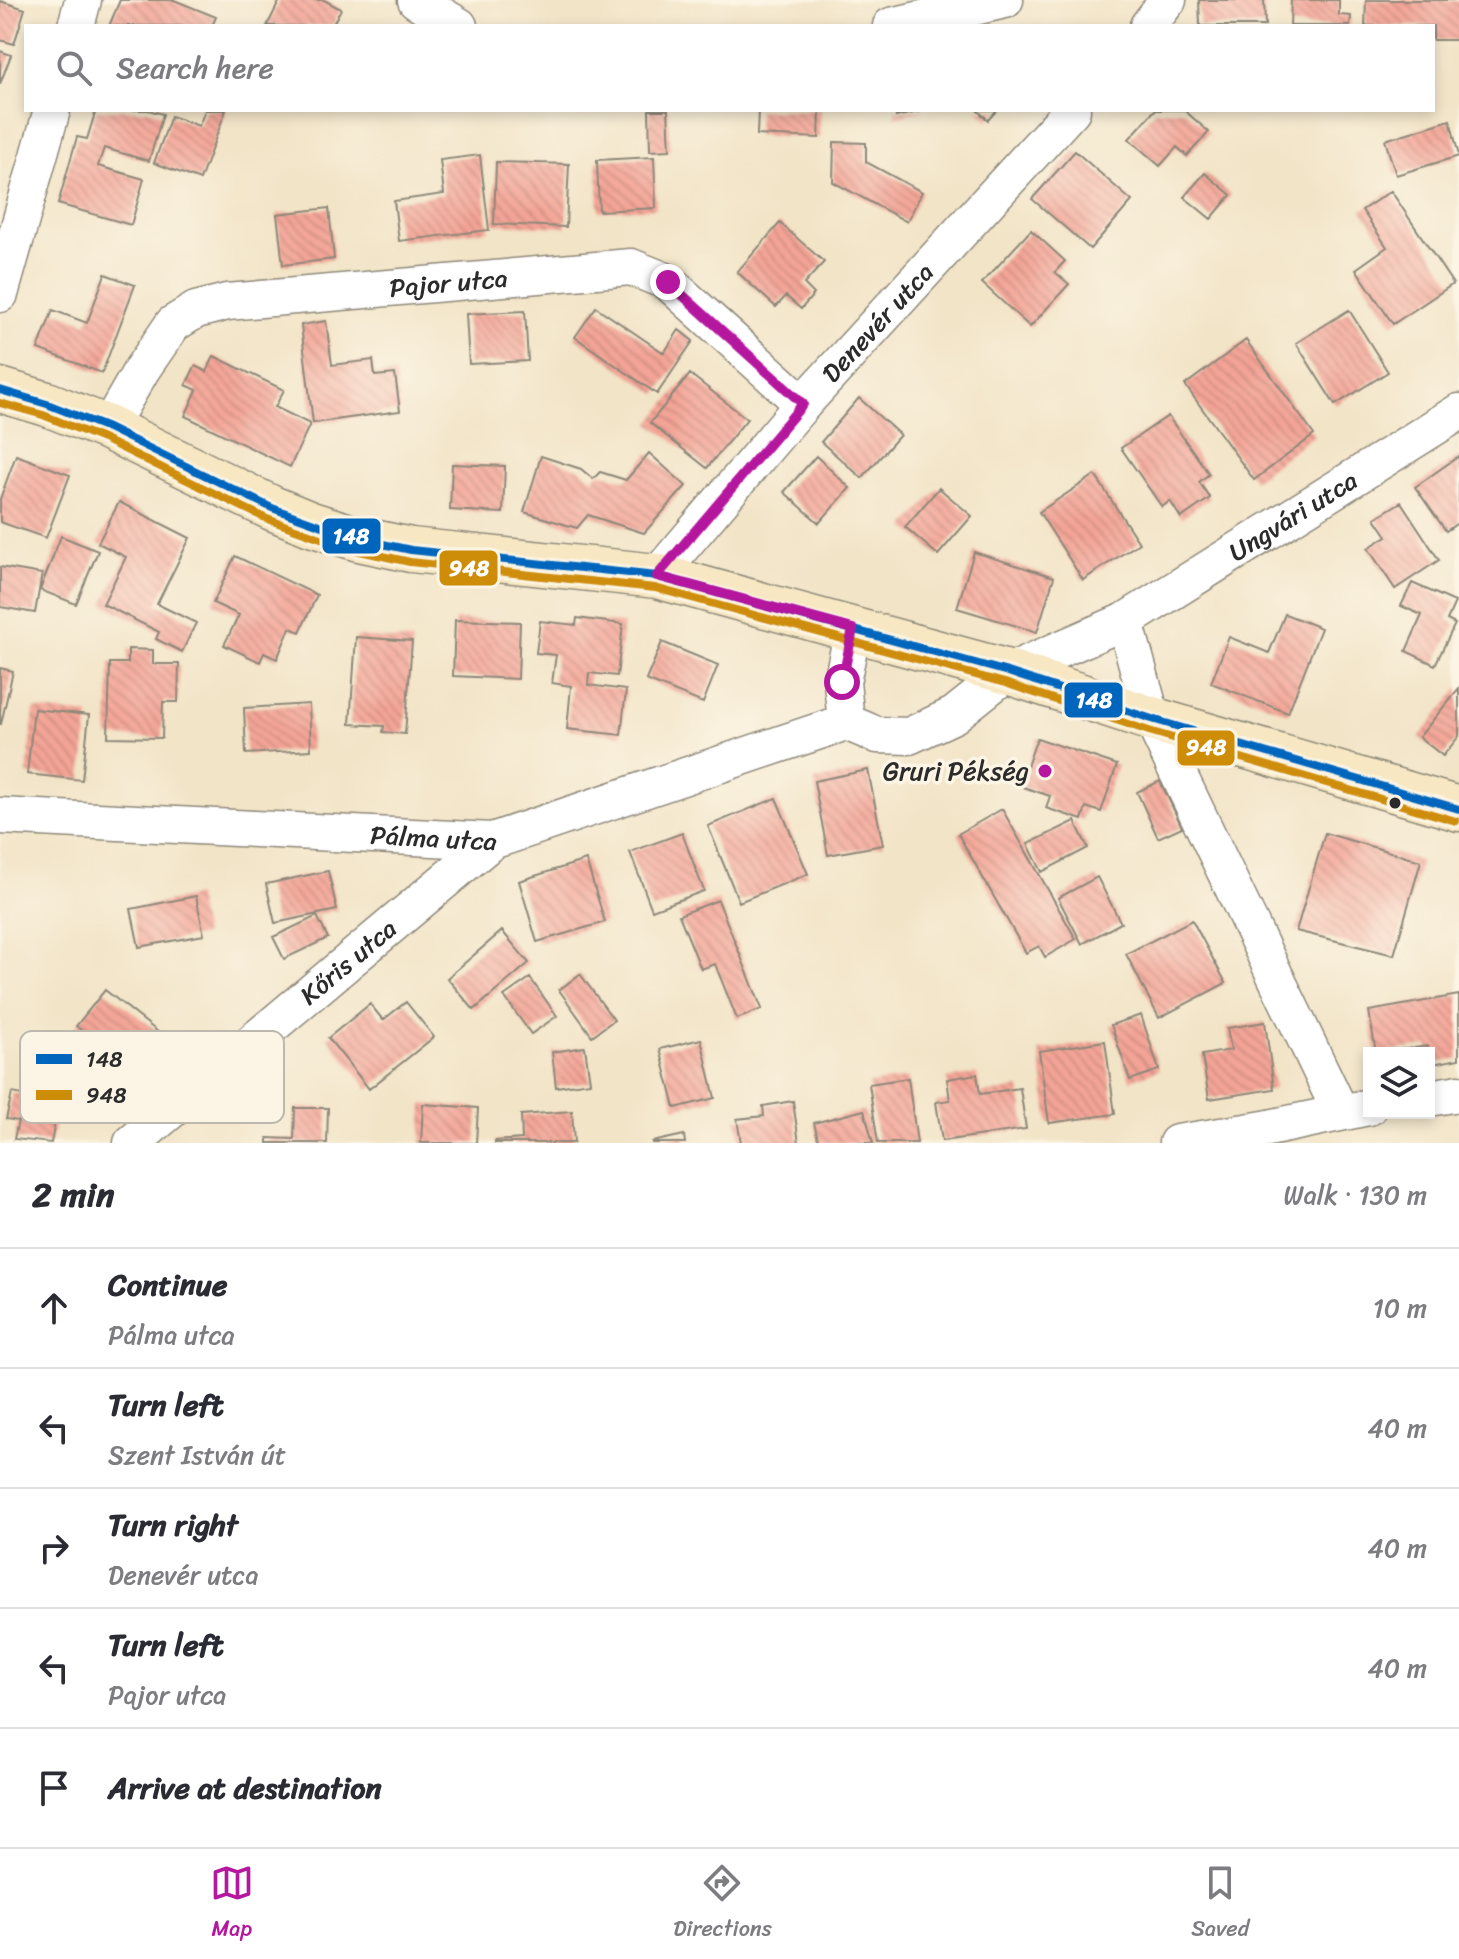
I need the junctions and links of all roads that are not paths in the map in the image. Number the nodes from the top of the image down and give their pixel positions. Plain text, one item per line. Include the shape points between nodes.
1 (83, 0) edge
2 (416, 0) edge
3 (1005, 0) edge
4 (1168, 0) edge
5 (77, 24) edge
6 (456, 24) edge
7 (900, 24) edge
8 (1150, 24) edge
9 (51, 112) edge
10 (1070, 112) edge
11 (0, 294) edge
12 (0, 390) edge
13 (803, 404) junction
14 (1459, 412) edge
15 (108, 428) junction
16 (657, 576) junction
17 (1125, 621) junction
18 (853, 629) junction
19 (1008, 672) junction
20 (1152, 719) junction
21 (846, 722) junction
22 (1459, 809) edge
23 (0, 816) edge
24 (492, 841) junction
25 (266, 1031) edge
26 (1459, 1093) edge
27 (1435, 1097) edge
28 (1354, 1109) edge
29 (157, 1123) edge
30 (1265, 1136) edge
31 (133, 1143) edge
32 (1177, 1143) edge

1 - 5 street
2 - 6 street
3 - 7 street
4 - 8 street
9 - 11 street
10 - 13 street, Denevér utca
12 - 15 street
13 - 15 street, Pajor utca via 668,282 631,267 227,302 196,310 173,324
13 - 16 street, Denevér utca
14 - 17 street, Ungvári utca
15 - 16 street via 272,508 359,539 411,550
16 - 18 street
17 - 19 street, Ungvári utca
17 - 20 street
18 - 19 street
18 - 21 street via 842,682
19 - 20 street
19 - 21 street via 954,715 909,736 877,735
20 - 22 street
20 - 28 street
21 - 24 street, Pálma utca
23 - 24 street, Pálma utca
24 - 25 street, Kőris utca
26 - 27 street
28 - 30 street
29 - 31 street, Kőris utca
30 - 32 street

